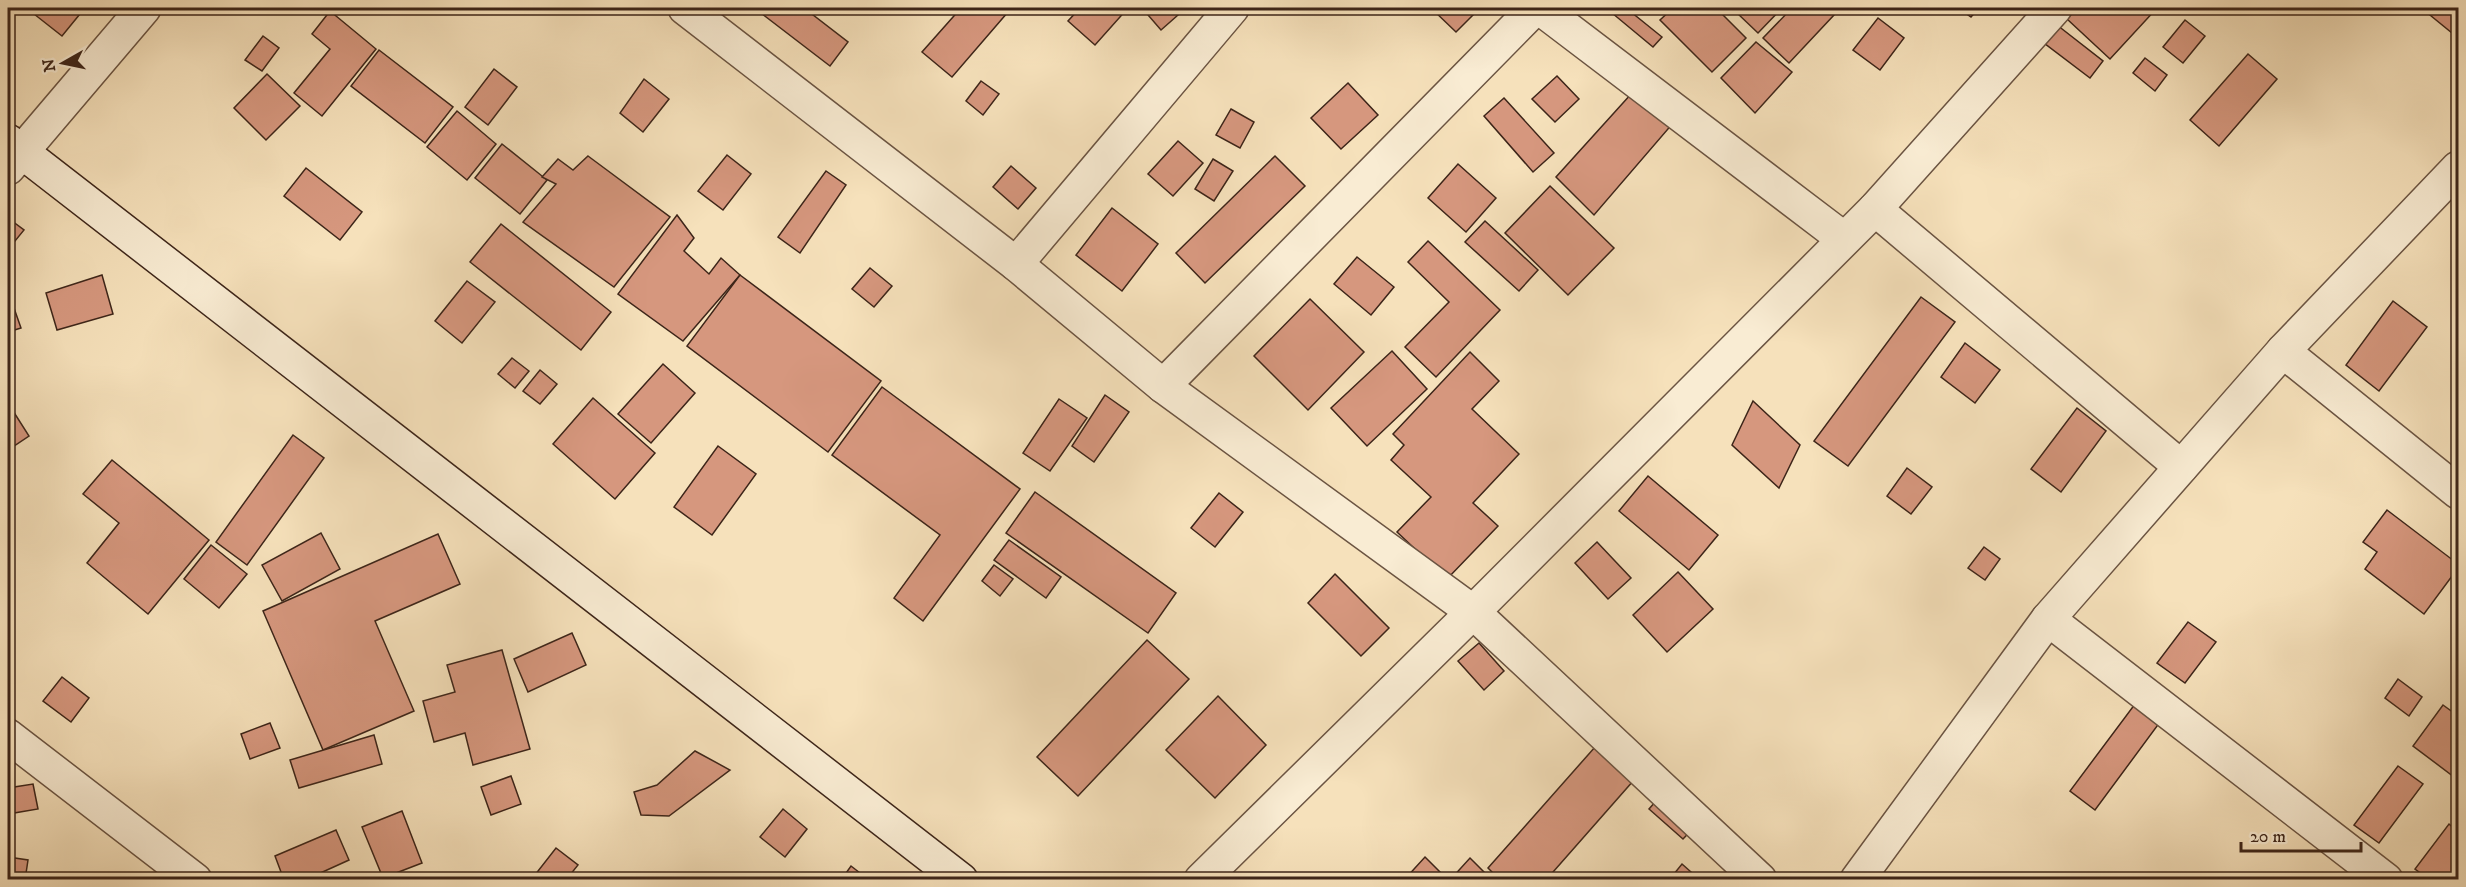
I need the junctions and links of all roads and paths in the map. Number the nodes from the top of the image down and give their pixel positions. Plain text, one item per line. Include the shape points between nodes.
1 (144, 8) edge
2 (1232, 8) edge
3 (1535, 8) edge
4 (1540, 8) edge
5 (2055, 8) edge
6 (702, 13) edge
7 (12, 153) edge
8 (2458, 168) edge
9 (1875, 209) junction
10 (1844, 239) junction
11 (1016, 264) junction
12 (2283, 351) junction
13 (1163, 386) junction
14 (2181, 467) junction
15 (2458, 492) edge
16 (1473, 612) junction
17 (2048, 619) junction
18 (8, 735) edge
19 (195, 879) edge
20 (961, 879) edge
21 (1201, 879) edge
22 (1760, 879) edge
23 (1857, 879) edge
24 (2386, 879) edge

1 - 7 street
2 - 11 street
3 - 13 street
4 - 10 street
5 - 9 street
6 - 11 street
7 - 20 street
8 - 12 street
9 - 10 street
9 - 14 street
10 - 16 street
11 - 13 street
12 - 14 street
12 - 15 street
13 - 16 street
14 - 17 street
16 - 21 street
16 - 22 street
17 - 23 street
17 - 24 street
18 - 19 street

